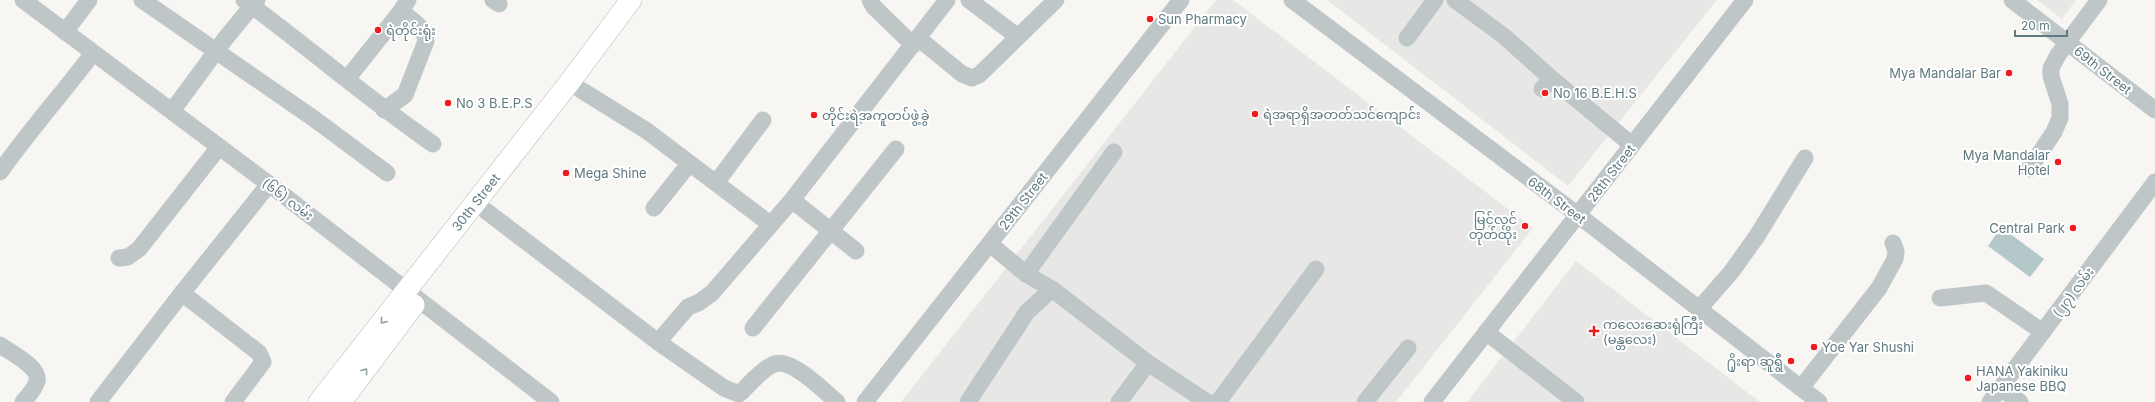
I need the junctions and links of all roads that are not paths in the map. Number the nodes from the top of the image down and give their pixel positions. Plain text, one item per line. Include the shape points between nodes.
1 (23, 0) edge
2 (89, 0) edge
3 (142, 0) edge
4 (631, 0) edge
5 (647, 0) edge
6 (870, 0) edge
7 (947, 0) edge
8 (969, 0) edge
9 (1056, 0) edge
10 (1181, 0) edge
11 (1292, 0) edge
12 (1435, 0) edge
13 (1455, 0) edge
14 (1745, 0) edge
15 (2012, 0) edge
16 (2099, 0) edge
17 (251, 2) edge
18 (404, 6) edge
19 (65, 32) junction
20 (1018, 37) junction
21 (1407, 38) dead end
22 (916, 42) junction
23 (2068, 42) junction
24 (217, 51) junction
25 (93, 53) junction
26 (347, 79) junction
27 (580, 90) junction
28 (384, 110) junction
29 (2155, 110) edge
30 (172, 112) junction
31 (763, 120) dead end
32 (433, 144) dead end
33 (1632, 145) junction
34 (219, 147) junction
35 (896, 149) dead end
36 (1114, 152) dead end
37 (1805, 158) dead end
38 (689, 164) junction
39 (2029, 169) dead end
40 (0, 172) edge
41 (387, 173) dead end
42 (2155, 182) edge
43 (269, 184) junction
44 (716, 184) junction
45 (792, 200) junction
46 (654, 208) dead end
47 (486, 211) junction
48 (1578, 215) junction
49 (770, 224) junction
50 (831, 231) junction
51 (1893, 243) dead end
52 (990, 244) junction
53 (856, 251) dead end
54 (119, 258) dead end
55 (1316, 269) dead end
56 (1026, 274) junction
57 (1052, 289) junction
58 (182, 293) junction
59 (413, 295) junction
60 (1940, 298) dead end
61 (1699, 309) junction
62 (753, 328) dead end
63 (1486, 332) junction
64 (2043, 332) junction
65 (658, 342) junction
66 (0, 346) edge
67 (1408, 348) dead end
68 (1148, 363) junction
69 (1801, 388) junction
70 (2000, 388) junction
71 (1558, 397) edge
72 (23, 402) edge
73 (98, 402) edge
74 (233, 402) edge
75 (319, 402) edge
76 (341, 402) edge
77 (551, 402) edge
78 (837, 402) edge
79 (865, 402) edge
80 (968, 402) edge
81 (1119, 402) edge
82 (1207, 402) edge
83 (1218, 402) edge
84 (1365, 402) edge
85 (1432, 402) edge
86 (1576, 402) edge
87 (1819, 402) edge
88 (1990, 402) edge
89 (2020, 402) edge

1 - 19 street, (၆၆) လမ်း
2 - 19 street
3 - 24 street
4 - 59 main road, 30th Street
5 - 27 main road, 30th Street
6 - 22 street via 874,7
7 - 22 street
8 - 20 street
9 - 20 street
10 - 52 street, 29th Street
11 - 48 street, 68th Street
12 - 21 street
13 - 33 street via 1505,37 1547,84
14 - 33 street, 28th Street
15 - 23 street, 69th Street
16 - 23 street
17 - 24 street
17 - 26 street
18 - 26 street
18 - 28 street via 425,34 426,41 405,95
19 - 25 street, (၆၆) လမ်း
20 - 22 street via 979,75 972,78 962,74
22 - 45 street
23 - 29 street, 69th Street
23 - 39 street via 2051,68 2060,104 2060,118 2054,132
24 - 30 street
24 - 41 street
25 - 30 street, (၆၆) လမ်း
25 - 40 street
26 - 28 street
27 - 38 street via 647,131
27 - 47 main road, 30th Street
28 - 32 street
30 - 34 street, (၆၆) လမ်း
31 - 44 street
33 - 48 street, 28th Street
34 - 43 street, (၆၆) လမ်း
34 - 54 street via 139,249 128,257
35 - 50 street
36 - 56 street
37 - 61 street via 1757,236 1732,271
38 - 44 street
38 - 46 street
42 - 64 street, (၂၇) လမ်း
43 - 58 street
43 - 59 street, (၆၆) လမ်း
44 - 49 street
45 - 49 street
45 - 50 street
47 - 59 main road, 30th Street
47 - 65 street
48 - 61 street, 68th Street
48 - 63 street, 28th Street
49 - 65 street via 712,294 688,307
50 - 53 street
50 - 62 street
51 - 69 street via 1895,259 1879,288
52 - 56 street
52 - 79 street, 29th Street
55 - 83 street
56 - 57 street
57 - 68 street
57 - 80 street via 1027,312
58 - 73 street
58 - 74 street via 259,353 263,362
59 -> 75 main road, 30th Street
76 -> 59 main road, 30th Street
59 - 77 street, (၆၆) လမ်း
60 - 64 street via 1986,293
61 - 69 street, 68th Street
63 - 71 street
63 - 85 street, 28th Street
64 - 70 street, (၂၇) လမ်း
65 - 78 street via 733,392 739,394 772,365 782,363 795,368
66 - 72 street via 24,360 37,375 34,387
67 - 84 street
68 - 81 street
68 - 82 street
69 - 87 street, 68th Street
70 - 88 street, (၂၇) လမ်း
70 - 89 street
71 - 86 street

